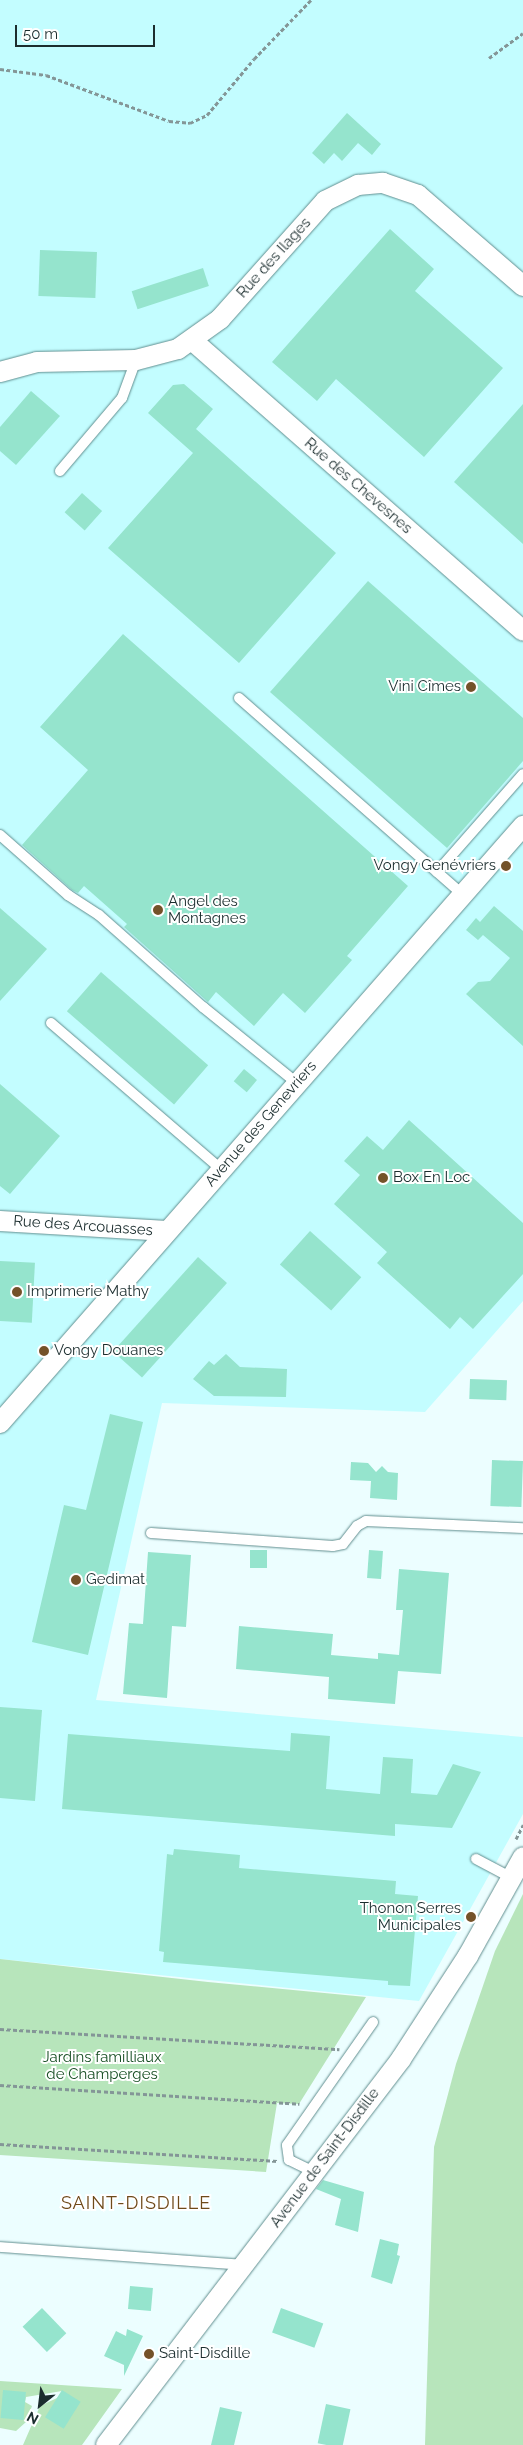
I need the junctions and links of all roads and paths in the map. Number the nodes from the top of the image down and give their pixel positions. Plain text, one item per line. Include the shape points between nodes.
1 (310, 0) edge
2 (523, 33) edge
3 (489, 58) dead end
4 (0, 69) edge
5 (523, 286) edge
6 (193, 341) junction
7 (136, 360) junction
8 (0, 372) edge
9 (60, 471) dead end
10 (523, 630) edge
11 (239, 698) dead end
12 (523, 774) edge
13 (523, 826) edge
14 (0, 835) edge
15 (436, 872) junction
16 (462, 894) junction
17 (51, 1023) dead end
18 (297, 1083) junction
19 (221, 1169) junction
20 (0, 1220) edge
21 (167, 1231) junction
22 (0, 1423) edge
23 (523, 1528) edge
24 (151, 1533) dead end
25 (523, 1856) edge
26 (476, 1858) dead end
27 (512, 1878) junction
28 (373, 2022) dead end
29 (0, 2029) edge
30 (355, 2050) junction
31 (0, 2085) edge
32 (314, 2105) junction
33 (0, 2144) edge
34 (286, 2156) junction
35 (314, 2172) junction
36 (0, 2247) edge
37 (243, 2265) junction
38 (106, 2445) edge

1 - 4 path via 254,59 211,111 190,123 169,121 46,75
2 - 3 path
5 - 6 street, Rue des Ilages via 418,195 389,184 358,185 325,201 220,318
6 - 7 street, Rue des Ilages via 162,355
6 - 10 street, Rue des Chevesnes
7 - 8 street, Rue des Ilages via 37,362
7 - 9 lane via 122,398
11 - 15 lane
12 - 15 lane
13 - 16 street, Avenue des Genevriers
14 - 18 lane via 68,895 100,915 203,1007
15 - 16 lane
16 - 18 street, Avenue des Genevriers
17 - 19 lane
18 - 19 street, Avenue des Genevriers
19 - 21 street, Avenue des Genevriers
20 - 21 street, Rue des Arcouasses
21 - 22 street, Avenue des Genevriers
23 - 24 lane via 366,1520 359,1523 346,1541 338,1546
25 - 27 street, Avenue de Saint-Disdille
26 - 27 lane
27 - 35 street, Avenue de Saint-Disdille via 430,2016
28 - 30 lane
29 - 30 path
30 - 32 lane
31 - 32 path
32 - 34 lane via 286,2145
33 - 34 path via 274,2162
34 - 35 lane
35 - 37 street, Avenue de Saint-Disdille
36 - 37 lane
37 - 38 street, Avenue de Saint-Disdille

